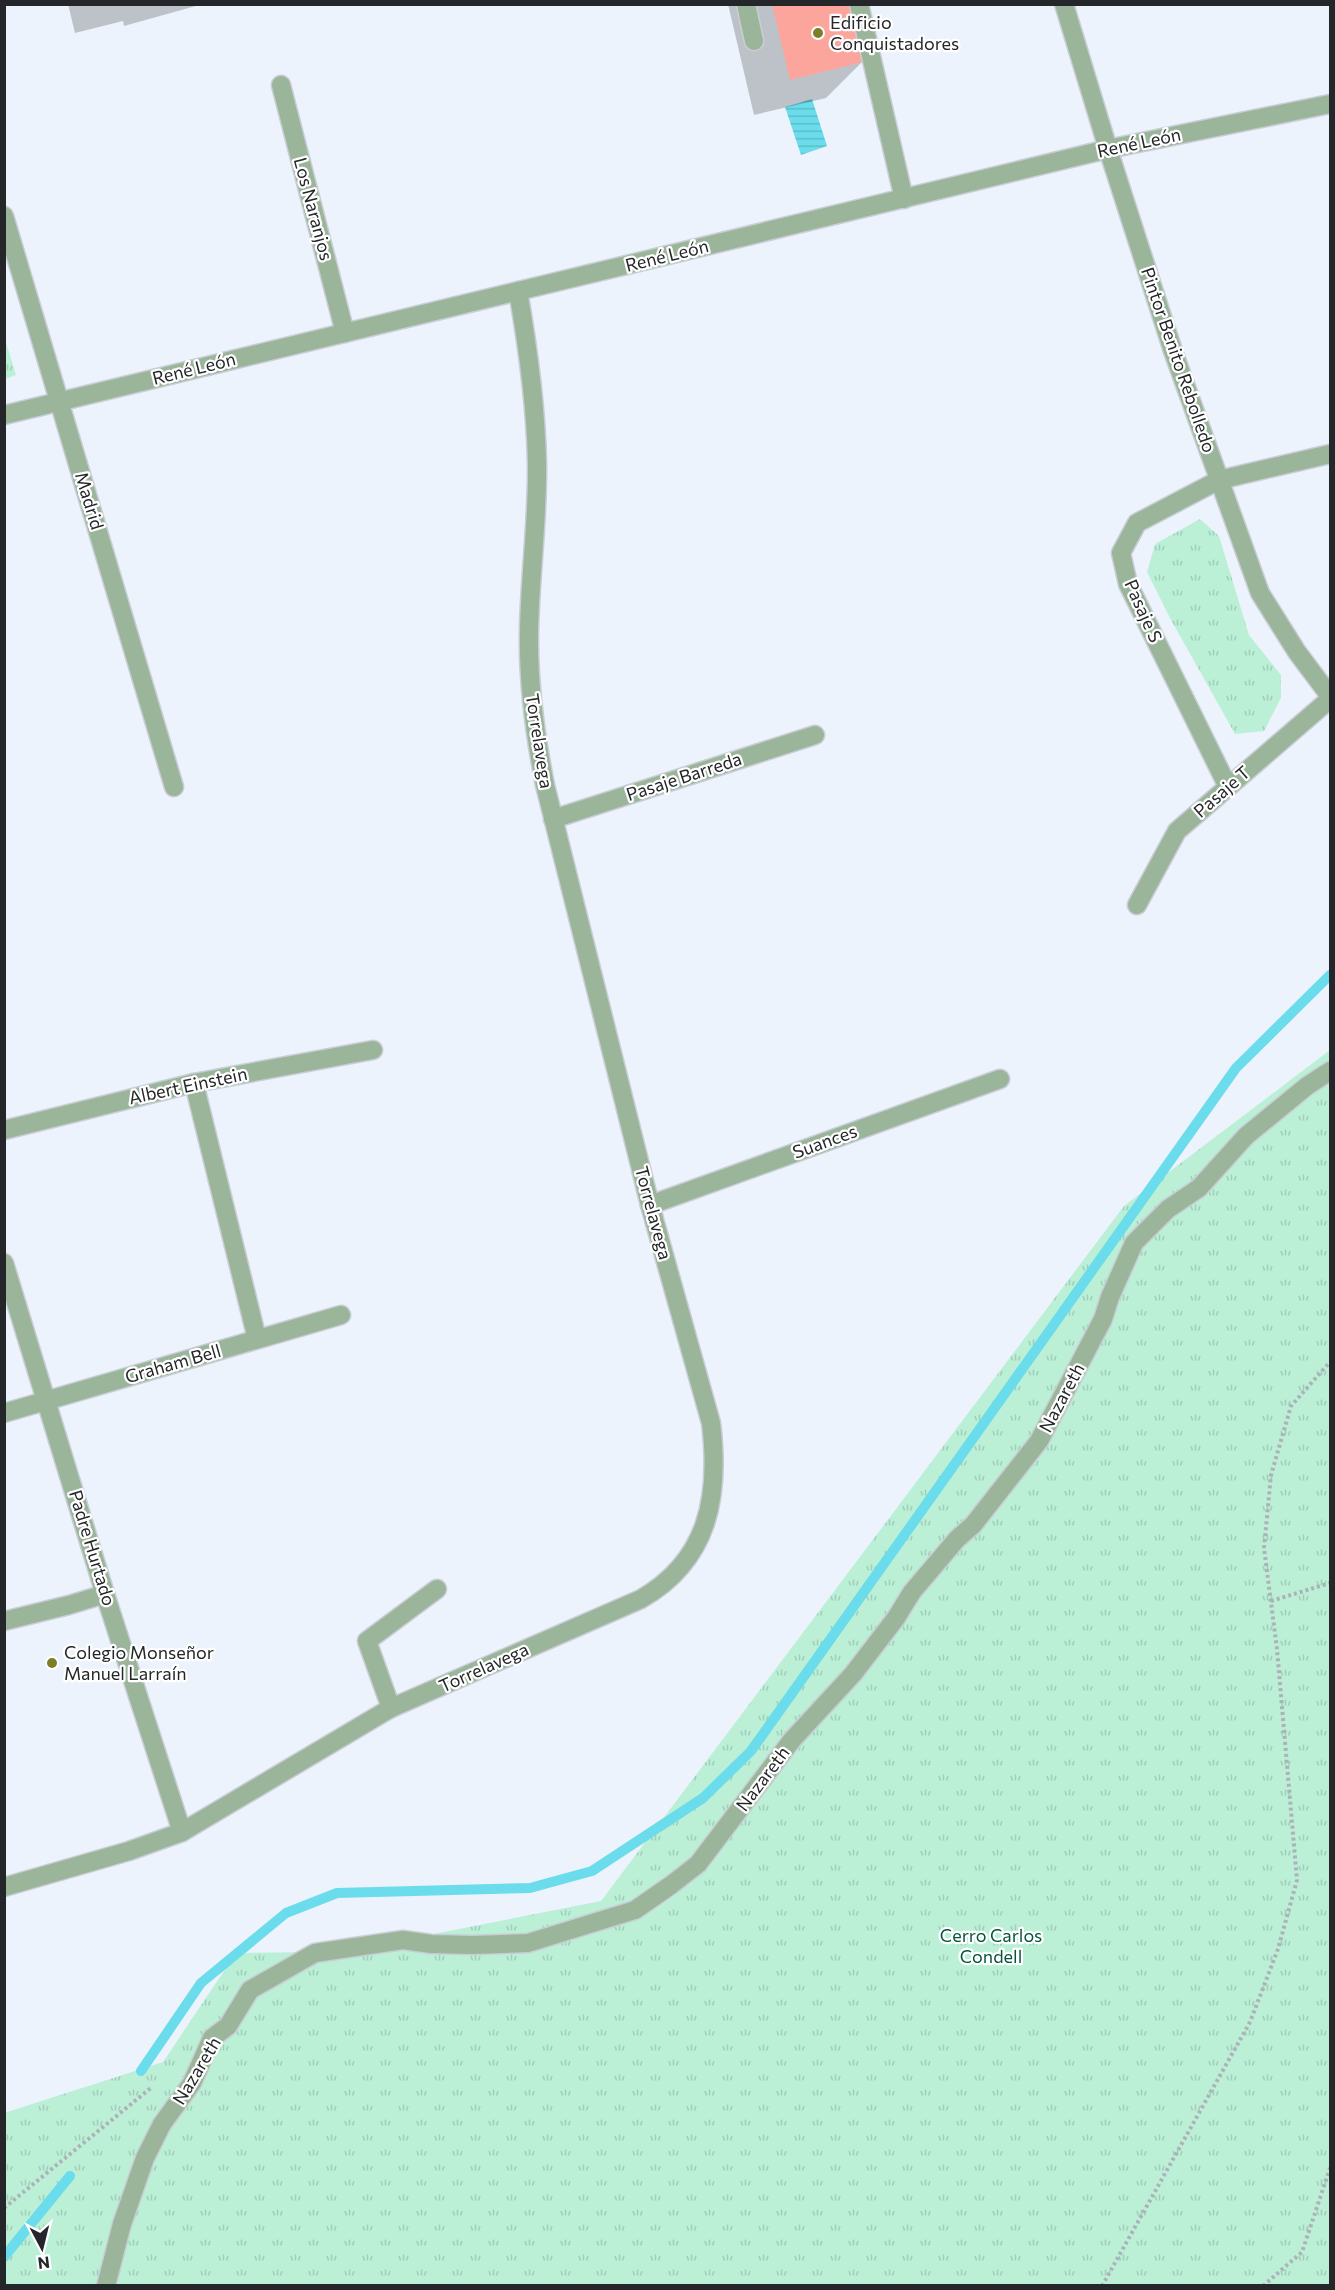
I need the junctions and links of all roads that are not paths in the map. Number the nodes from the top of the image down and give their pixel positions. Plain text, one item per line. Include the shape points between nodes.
1 (746, 4) edge
2 (859, 4) edge
3 (1064, 4) edge
4 (754, 41) dead end
5 (281, 85) dead end
6 (1330, 104) edge
7 (1107, 150) junction
8 (904, 199) junction
9 (4, 216) edge
10 (518, 291) junction
11 (345, 333) junction
12 (60, 402) junction
13 (4, 415) edge
14 (1330, 454) edge
15 (1219, 480) junction
16 (1330, 697) edge
17 (815, 735) dead end
18 (174, 787) dead end
19 (1228, 787) junction
20 (553, 819) junction
21 (1137, 905) dead end
22 (373, 1050) dead end
23 (1330, 1071) edge
24 (1000, 1079) dead end
25 (194, 1083) junction
26 (4, 1130) edge
27 (650, 1204) junction
28 (4, 1263) edge
29 (341, 1315) dead end
30 (257, 1339) junction
31 (48, 1401) junction
32 (4, 1413) edge
33 (437, 1589) dead end
34 (105, 1594) junction
35 (4, 1621) edge
36 (391, 1708) junction
37 (182, 1832) junction
38 (4, 1887) edge
39 (106, 2286) edge

1 - 4 street
2 - 8 street
3 - 7 street, Pintor Benito Rebolledo
5 - 11 street, Los Naranjos
6 - 7 street, René León
7 - 8 street, René León
7 - 15 street, Pintor Benito Rebolledo
8 - 10 street, René León
9 - 12 street, Madrid
10 - 11 street, René León
10 - 20 street, Torrelavega via 529,354 538,464 529,632 531,692 540,763
11 - 12 street, René León
12 - 13 street, René León
12 - 18 street, Madrid
14 - 15 street, Pasaje S
15 - 16 street, Pintor Benito Rebolledo via 1260,593
15 - 19 street, Pasaje S via 1137,523 1121,553 1128,584
16 - 19 street, Pasaje T
17 - 20 street, Pasaje Barreda
19 - 21 street, Pasaje T via 1177,831
20 - 27 street, Torrelavega
22 - 25 street, Albert Einstein
23 - 39 street, Nazareth via 1246,1136 1199,1188 1168,1209 1134,1243 1103,1319 1039,1441 973,1525 912,1592 853,1674 792,1740 698,1864 635,1910 528,1943 472,1945 403,1940 315,1953 250,1990 228,2026 212,2038 192,2083 162,2124 145,2158
24 - 27 street, Suances
25 - 26 street, Albert Einstein
25 - 30 street
27 - 36 street, Torrelavega via 711,1423 715,1482 696,1546 672,1578 641,1599
28 - 31 street, Padre Hurtado
29 - 30 street, Graham Bell
30 - 31 street, Graham Bell
31 - 32 street, Graham Bell
31 - 34 street, Padre Hurtado
33 - 36 street via 367,1641
34 - 35 street
34 - 37 street, Padre Hurtado
36 - 37 street, Torrelavega
37 - 38 street, Torrelavega

